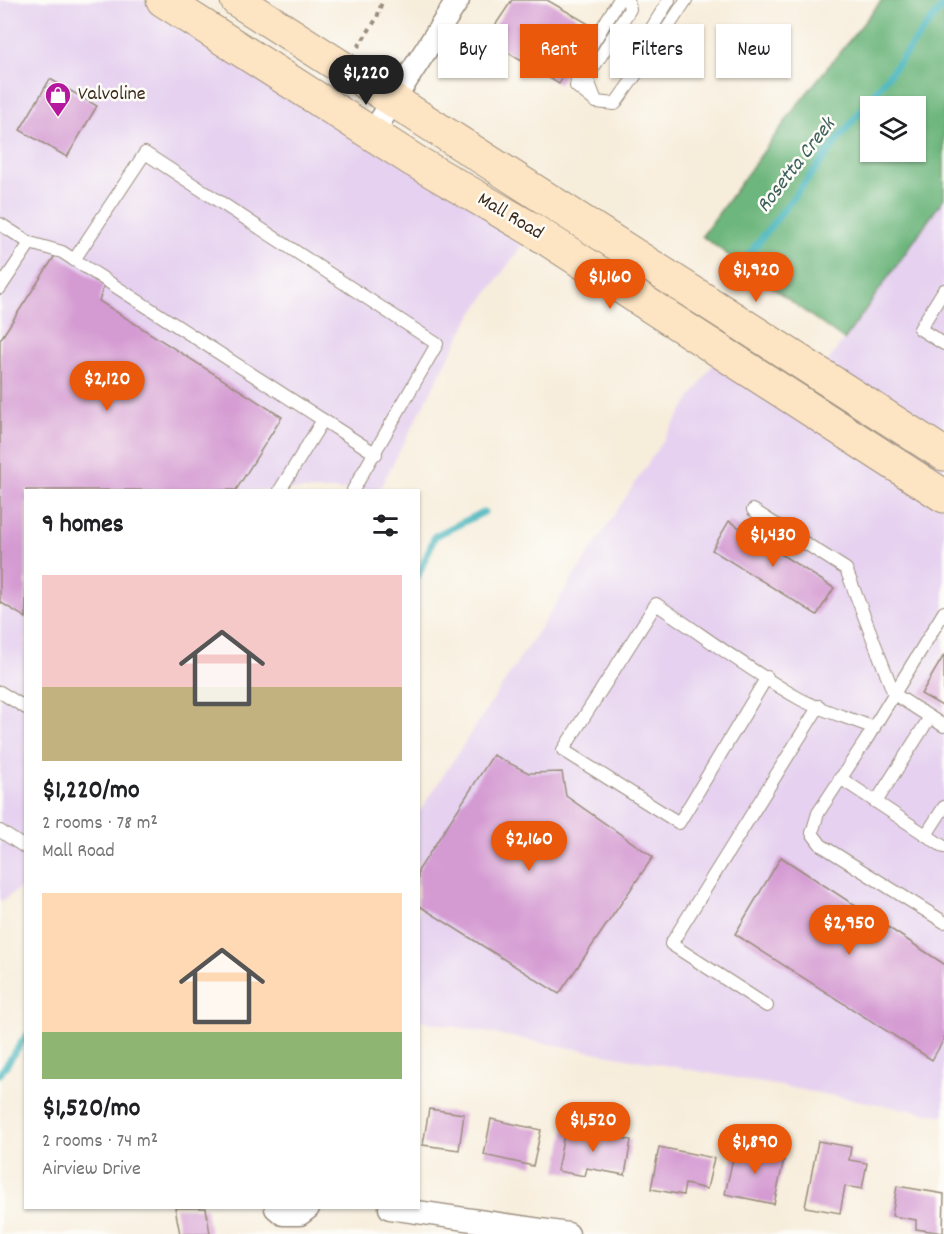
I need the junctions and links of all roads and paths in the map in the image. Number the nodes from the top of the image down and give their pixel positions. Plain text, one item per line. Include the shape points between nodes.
1 (163, 0) edge
2 (237, 0) edge
3 (458, 0) edge
4 (619, 0) edge
5 (628, 0) edge
6 (669, 0) edge
7 (686, 0) edge
8 (382, 1) edge
9 (654, 24) edge
10 (670, 24) edge
11 (352, 55) dead end
12 (633, 78) edge
13 (393, 102) junction
14 (596, 102) junction
15 (373, 132) junction
16 (0, 224) edge
17 (30, 243) junction
18 (74, 260) junction
19 (0, 288) edge
20 (944, 290) edge
21 (944, 344) edge
22 (323, 420) junction
23 (376, 454) junction
24 (944, 454) edge
25 (281, 489) edge
26 (354, 489) edge
27 (944, 496) edge
28 (753, 510) dead end
29 (944, 613) edge
30 (767, 677) junction
31 (0, 692) edge
32 (894, 694) junction
33 (819, 706) junction
34 (24, 707) edge
35 (930, 717) junction
36 (944, 726) edge
37 (874, 728) junction
38 (840, 778) junction
39 (876, 802) junction
40 (944, 807) edge
41 (0, 831) edge
42 (926, 835) junction
43 (24, 847) edge
44 (944, 847) edge
45 (944, 922) edge
46 (767, 1006) dead end
47 (277, 1209) edge
48 (307, 1209) edge
49 (397, 1209) edge
50 (568, 1234) edge

1 - 15 main road, Mall Road
2 - 13 main road, Mall Road
3 - 13 street
4 - 14 lane via 579,66 576,86
5 - 14 lane via 630,9 587,78
6 - 9 lane
7 - 10 lane
8 - 11 path via 378,18
12 - 14 lane via 615,104
13 - 15 street
13 - 24 main road, Mall Road
15 - 27 main road, Mall Road via 533,230
16 - 17 lane
17 - 18 lane via 62,252
17 - 19 lane
18 - 22 lane
18 - 23 lane via 145,153 437,344
20 - 21 lane via 920,329
22 - 23 lane
22 - 25 lane
23 - 26 lane
28 - 32 lane via 846,569
29 - 32 lane
30 - 30 lane via 656,604 563,750 679,823
30 - 33 lane
31 - 34 lane
32 - 35 lane
32 - 37 lane
33 - 37 lane
33 - 46 lane via 671,944
35 - 36 lane
35 - 39 lane
37 - 38 lane
38 - 39 lane
38 - 45 lane via 818,813 812,833 821,845
39 - 42 lane
40 - 42 lane
41 - 43 lane
42 - 44 lane
47 - 48 street via 283,1214 300,1214
49 - 50 street

